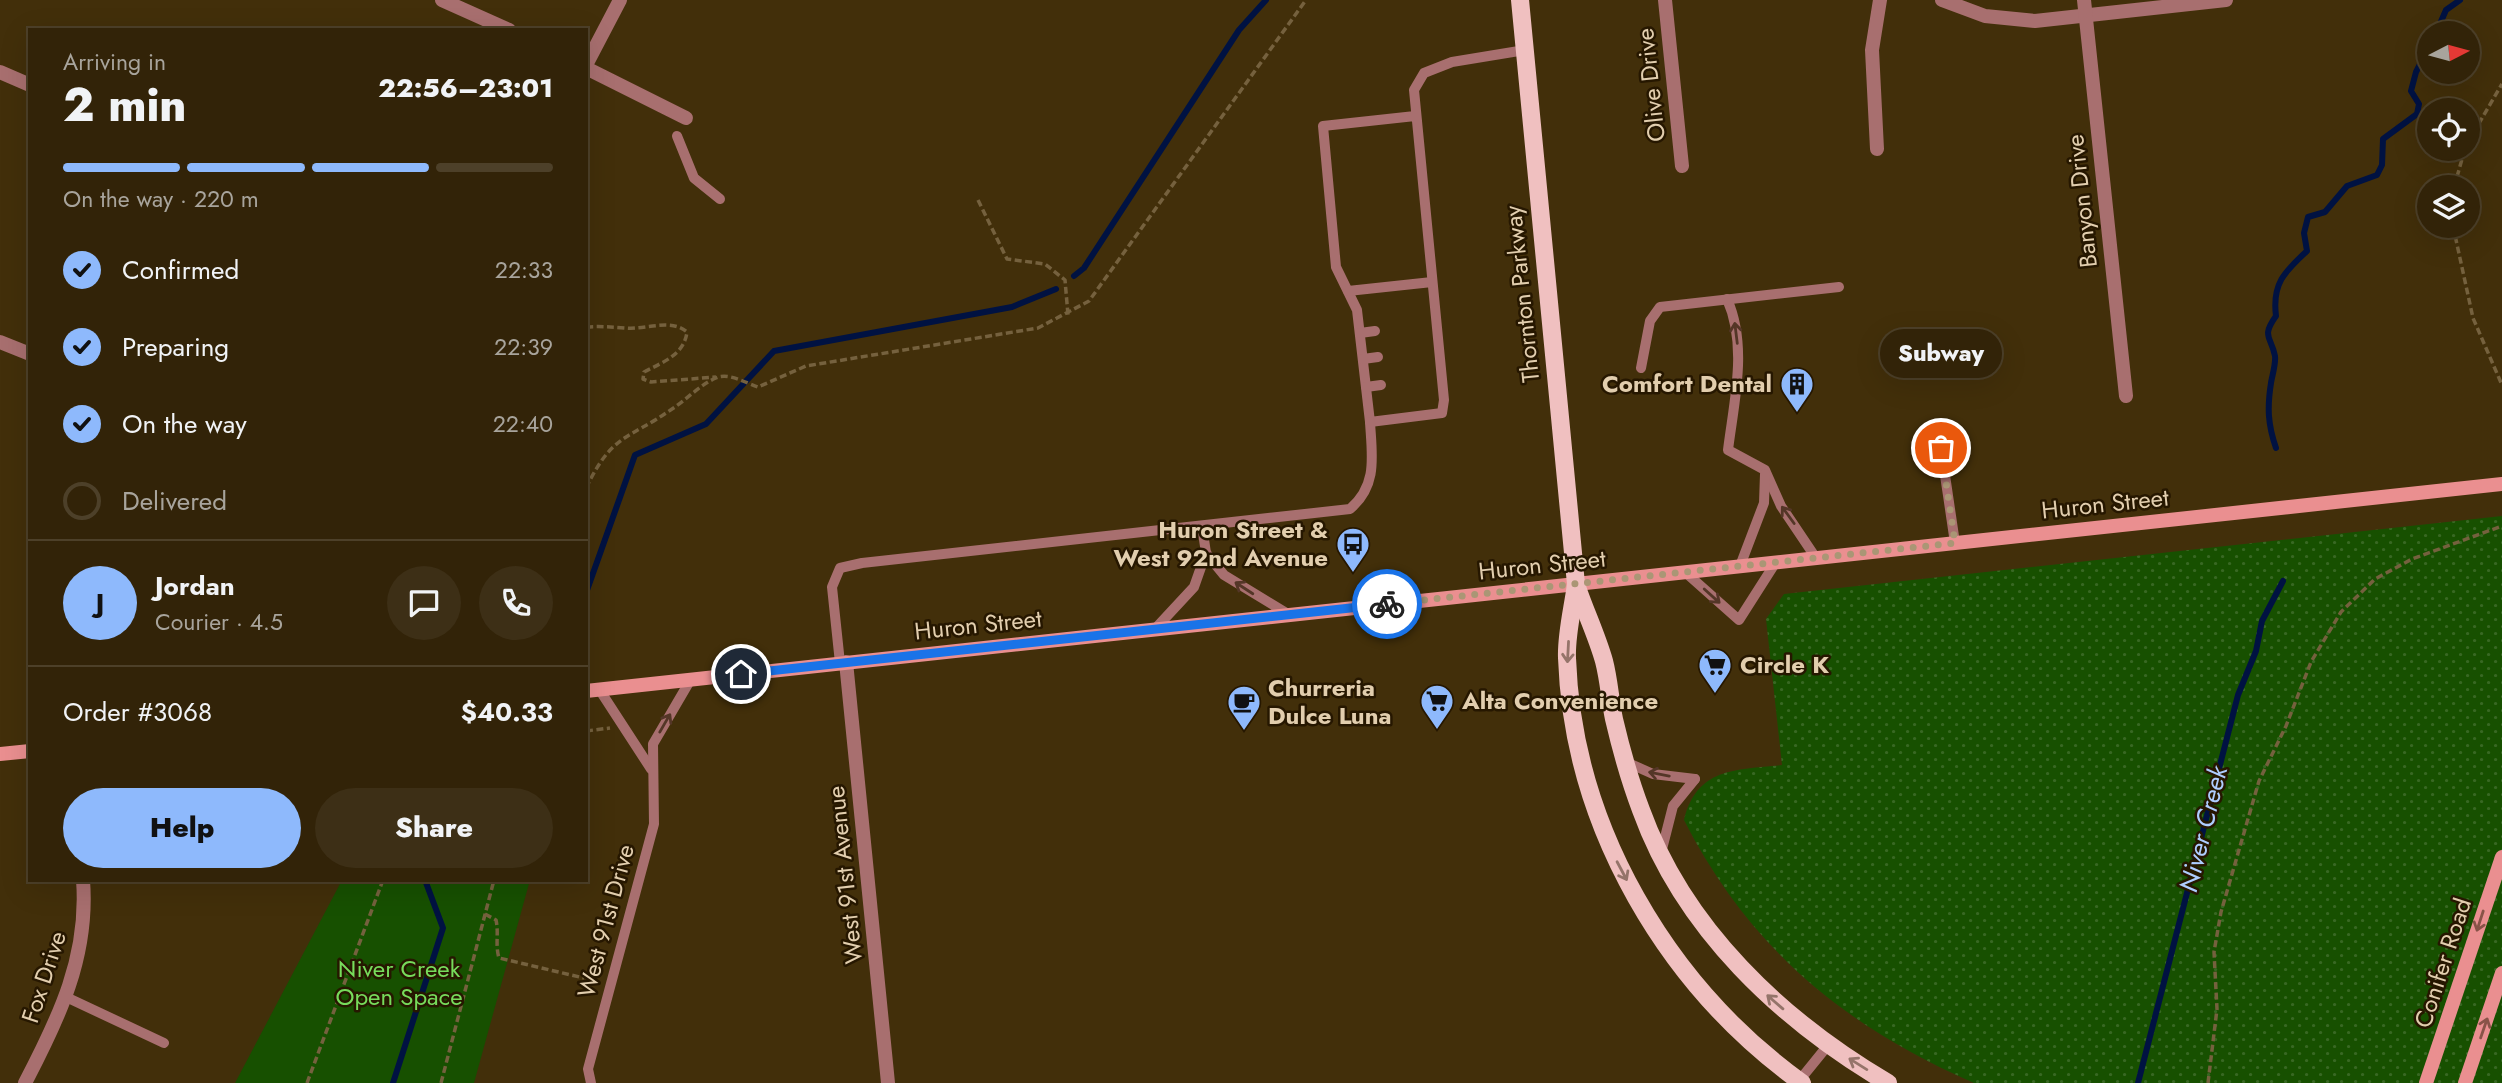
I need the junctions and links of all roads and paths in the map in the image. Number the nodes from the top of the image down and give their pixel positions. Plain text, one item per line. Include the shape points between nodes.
1 (442, 0) edge
2 (620, 0) edge
3 (1306, 0) edge
4 (1520, 0) edge
5 (1665, 0) edge
6 (1880, 0) edge
7 (1942, 0) edge
8 (2226, 0) edge
9 (2084, 7) edge
10 (505, 28) edge
11 (1525, 50) junction
12 (588, 62) edge
13 (588, 67) edge
14 (0, 72) edge
15 (28, 84) edge
16 (2502, 85) edge
17 (1415, 116) junction
18 (686, 118) dead end
19 (2480, 122) edge
20 (677, 136) dead end
21 (1877, 149) dead end
22 (1682, 166) dead end
23 (720, 199) dead end
24 (978, 200) dead end
25 (2456, 238) edge
26 (1432, 282) junction
27 (1839, 287) dead end
28 (1348, 291) junction
29 (1727, 299) junction
30 (1068, 315) junction
31 (588, 327) edge
32 (1376, 331) dead end
33 (1360, 333) junction
34 (0, 342) edge
35 (28, 354) edge
36 (1378, 357) dead end
37 (1363, 359) junction
38 (1641, 368) dead end
39 (718, 377) junction
40 (1381, 385) dead end
41 (2502, 385) edge
42 (1366, 387) junction
43 (2126, 396) dead end
44 (1370, 422) junction
45 (1941, 448) dead end
46 (1765, 470) junction
47 (588, 484) edge
48 (2502, 484) edge
49 (1202, 526) junction
50 (2502, 526) edge
51 (1955, 543) junction
52 (1206, 553) junction
53 (1815, 558) junction
54 (1776, 562) junction
55 (1740, 566) junction
56 (1685, 572) junction
57 (1576, 584) junction
58 (1289, 615) junction
59 (1155, 629) junction
60 (843, 663) junction
61 (691, 679) junction
62 (592, 690) edge
63 (622, 726) junction
64 (588, 732) edge
65 (28, 751) edge
66 (0, 754) edge
67 (1626, 762) junction
68 (651, 769) junction
69 (1660, 856) junction
70 (2502, 857) edge
71 (83, 882) edge
72 (382, 882) edge
73 (493, 882) edge
74 (485, 914) junction
75 (2502, 973) edge
76 (584, 978) dead end
77 (66, 997) junction
78 (164, 1043) dead end
79 (1829, 1044) junction
80 (1801, 1082) edge
81 (25, 1083) edge
82 (307, 1083) edge
83 (441, 1083) edge
84 (591, 1083) edge
85 (888, 1083) edge
86 (1888, 1083) edge
87 (2208, 1083) edge
88 (2426, 1083) edge
89 (2465, 1083) edge

1 - 10 street
2 - 12 street
3 - 30 path via 1088,301
4 - 11 main road, Thornton Parkway
5 - 22 street, Olive Drive
6 - 21 street via 1872,50
7 - 9 street via 1985,16 2035,21
8 - 9 street
9 - 43 street, Banyon Drive
11 - 17 lane via 1452,62 1424,73 1414,90
11 - 57 main road, Thornton Parkway
13 - 18 street
14 - 15 street
16 - 19 path
17 - 26 lane
17 - 28 lane via 1323,126 1336,267
20 - 23 lane via 694,177
24 - 30 path via 1007,259 1045,264 1065,280
25 - 41 path via 2473,318
26 - 28 lane
26 - 44 lane via 1442,413
27 - 29 lane
28 - 33 lane
29 - 38 lane via 1660,307 1650,321
46 -> 29 lane via 1728,450 1739,358
30 - 39 path via 1038,328 806,366 758,387
31 - 39 path via 684,328 686,344 644,372 643,379
32 - 33 lane
33 - 37 lane
34 - 35 street
36 - 37 lane
37 - 42 lane
39 - 47 path via 618,440 601,457
40 - 42 lane
42 - 44 lane
44 - 49 lane via 1371,477 1363,498 1350,509
45 - 51 lane
53 -> 46 lane via 1781,506
46 - 55 lane via 1764,503
48 - 51 main road, Huron Street
49 - 52 lane
49 - 60 lane via 840,568 832,587
50 - 87 path via 2425,554 2375,579 2342,612 2311,662 2259,781 2221,912 2214,952 2217,1009
51 - 53 main road, Huron Street
58 -> 52 lane via 1224,575
52 - 59 lane via 1194,587
53 - 54 main road, Huron Street
54 - 55 main road, Huron Street
56 -> 54 lane via 1739,620
55 - 56 main road, Huron Street
56 - 57 main road, Huron Street
57 - 58 main road, Huron Street
57 - 67 main road, Thornton Parkway via 1604,661
57 -> 80 main road, Thornton Parkway via 1567,656 1572,703 1586,772 1612,852 1652,924 1704,995 1740,1032
58 - 59 main road, Huron Street
59 - 60 main road, Huron Street
60 - 61 main road, Huron Street
60 - 85 street, West 91st Avenue
61 - 62 main road, Huron Street
68 -> 61 lane, West 91st Drive via 653,744
62 - 63 lane
63 - 64 path
63 - 68 lane
65 - 66 main road
67 - 69 main road, Thornton Parkway
69 -> 67 lane via 1673,806 1695,779 1653,774
68 - 84 lane, West 91st Drive via 654,824 588,1069
79 -> 69 main road, Thornton Parkway via 1767,995 1738,964 1688,902
70 -> 88 main road, Conifer Road
71 - 77 street, Fox Drive via 85,923
72 - 82 path
73 - 74 path
74 - 76 path via 496,920 499,958
74 - 83 path
89 -> 75 main road
77 - 78 lane
77 - 81 street, Fox Drive
79 - 80 lane
86 -> 79 main road, Thornton Parkway

